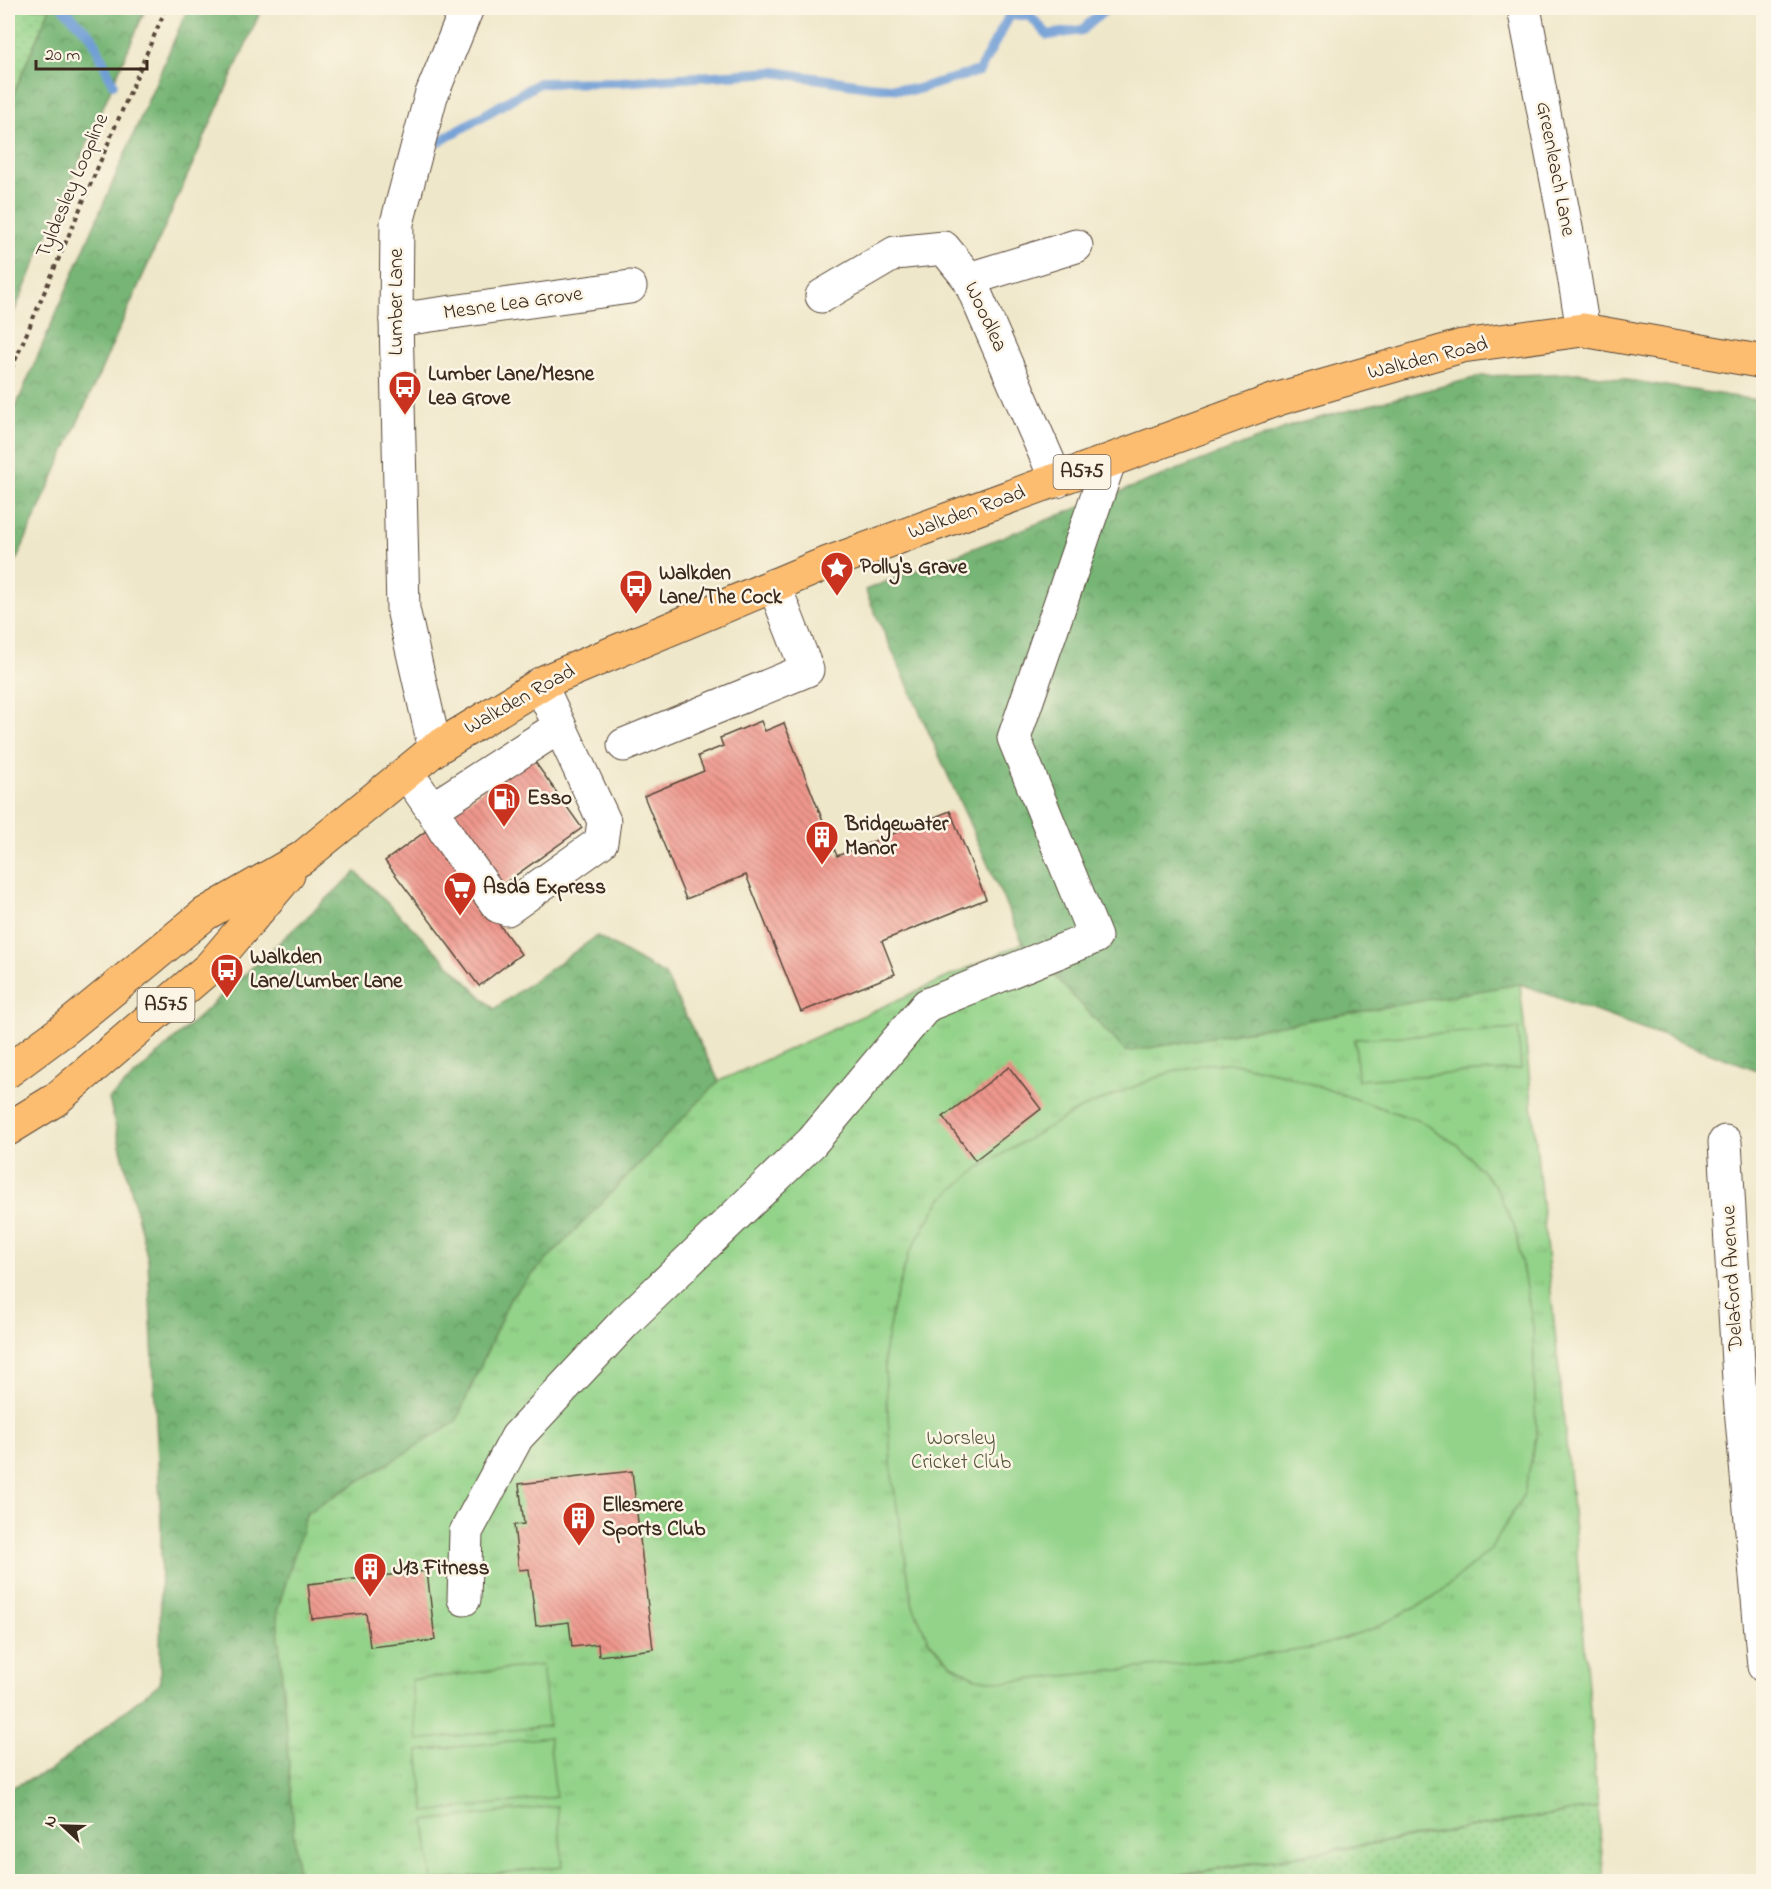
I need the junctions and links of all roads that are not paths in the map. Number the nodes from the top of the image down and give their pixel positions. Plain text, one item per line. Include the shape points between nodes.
1 (467, 8) edge
2 (1524, 8) edge
3 (1077, 246) dead end
4 (969, 279) junction
5 (630, 287) dead end
6 (822, 296) dead end
7 (396, 320) junction
8 (1583, 330) junction
9 (1764, 362) edge
10 (1109, 462) junction
11 (1058, 481) junction
12 (774, 585) junction
13 (540, 684) junction
14 (559, 727) junction
15 (624, 745) dead end
16 (435, 749) junction
17 (407, 773) junction
18 (432, 809) junction
19 (302, 858) junction
20 (8, 1071) edge
21 (8, 1129) edge
22 (1725, 1142) dead end
23 (1752, 1397) edge
24 (464, 1599) dead end
25 (1764, 1666) edge

1 - 7 street, Lumber Lane via 431,96 397,223
2 - 8 street, Greenleach Lane
3 - 4 street
4 - 6 street, Woodlea via 944,248 905,252
4 - 11 street, Woodlea
5 - 7 street, Mesne Lea Grove
7 - 16 street, Lumber Lane via 403,609
8 - 9 highway, Walkden Road / A575
8 - 10 highway, Walkden Road / A575 via 1462,346 1278,399
10 - 11 highway, Walkden Road / A575
10 - 24 street via 1014,738 1095,937 927,1005 812,1142 625,1322 517,1437 466,1532
11 - 12 highway, Walkden Road / A575
12 - 13 highway, Walkden Road / A575
12 - 15 street via 807,670
13 - 14 street
13 - 16 highway, Walkden Road / A575
14 - 18 street
14 - 18 street via 604,821 601,842 507,909 498,906
16 - 17 highway, Walkden Road / A575
17 - 18 street
17 - 19 highway, Walkden Road / A575
19 - 20 highway, Walkden Road / A575 via 206,914
19 - 21 highway, Walkden Road / A575 via 210,967 55,1100
22 - 23 street, Delaford Avenue
23 - 25 street, Delaford Avenue

